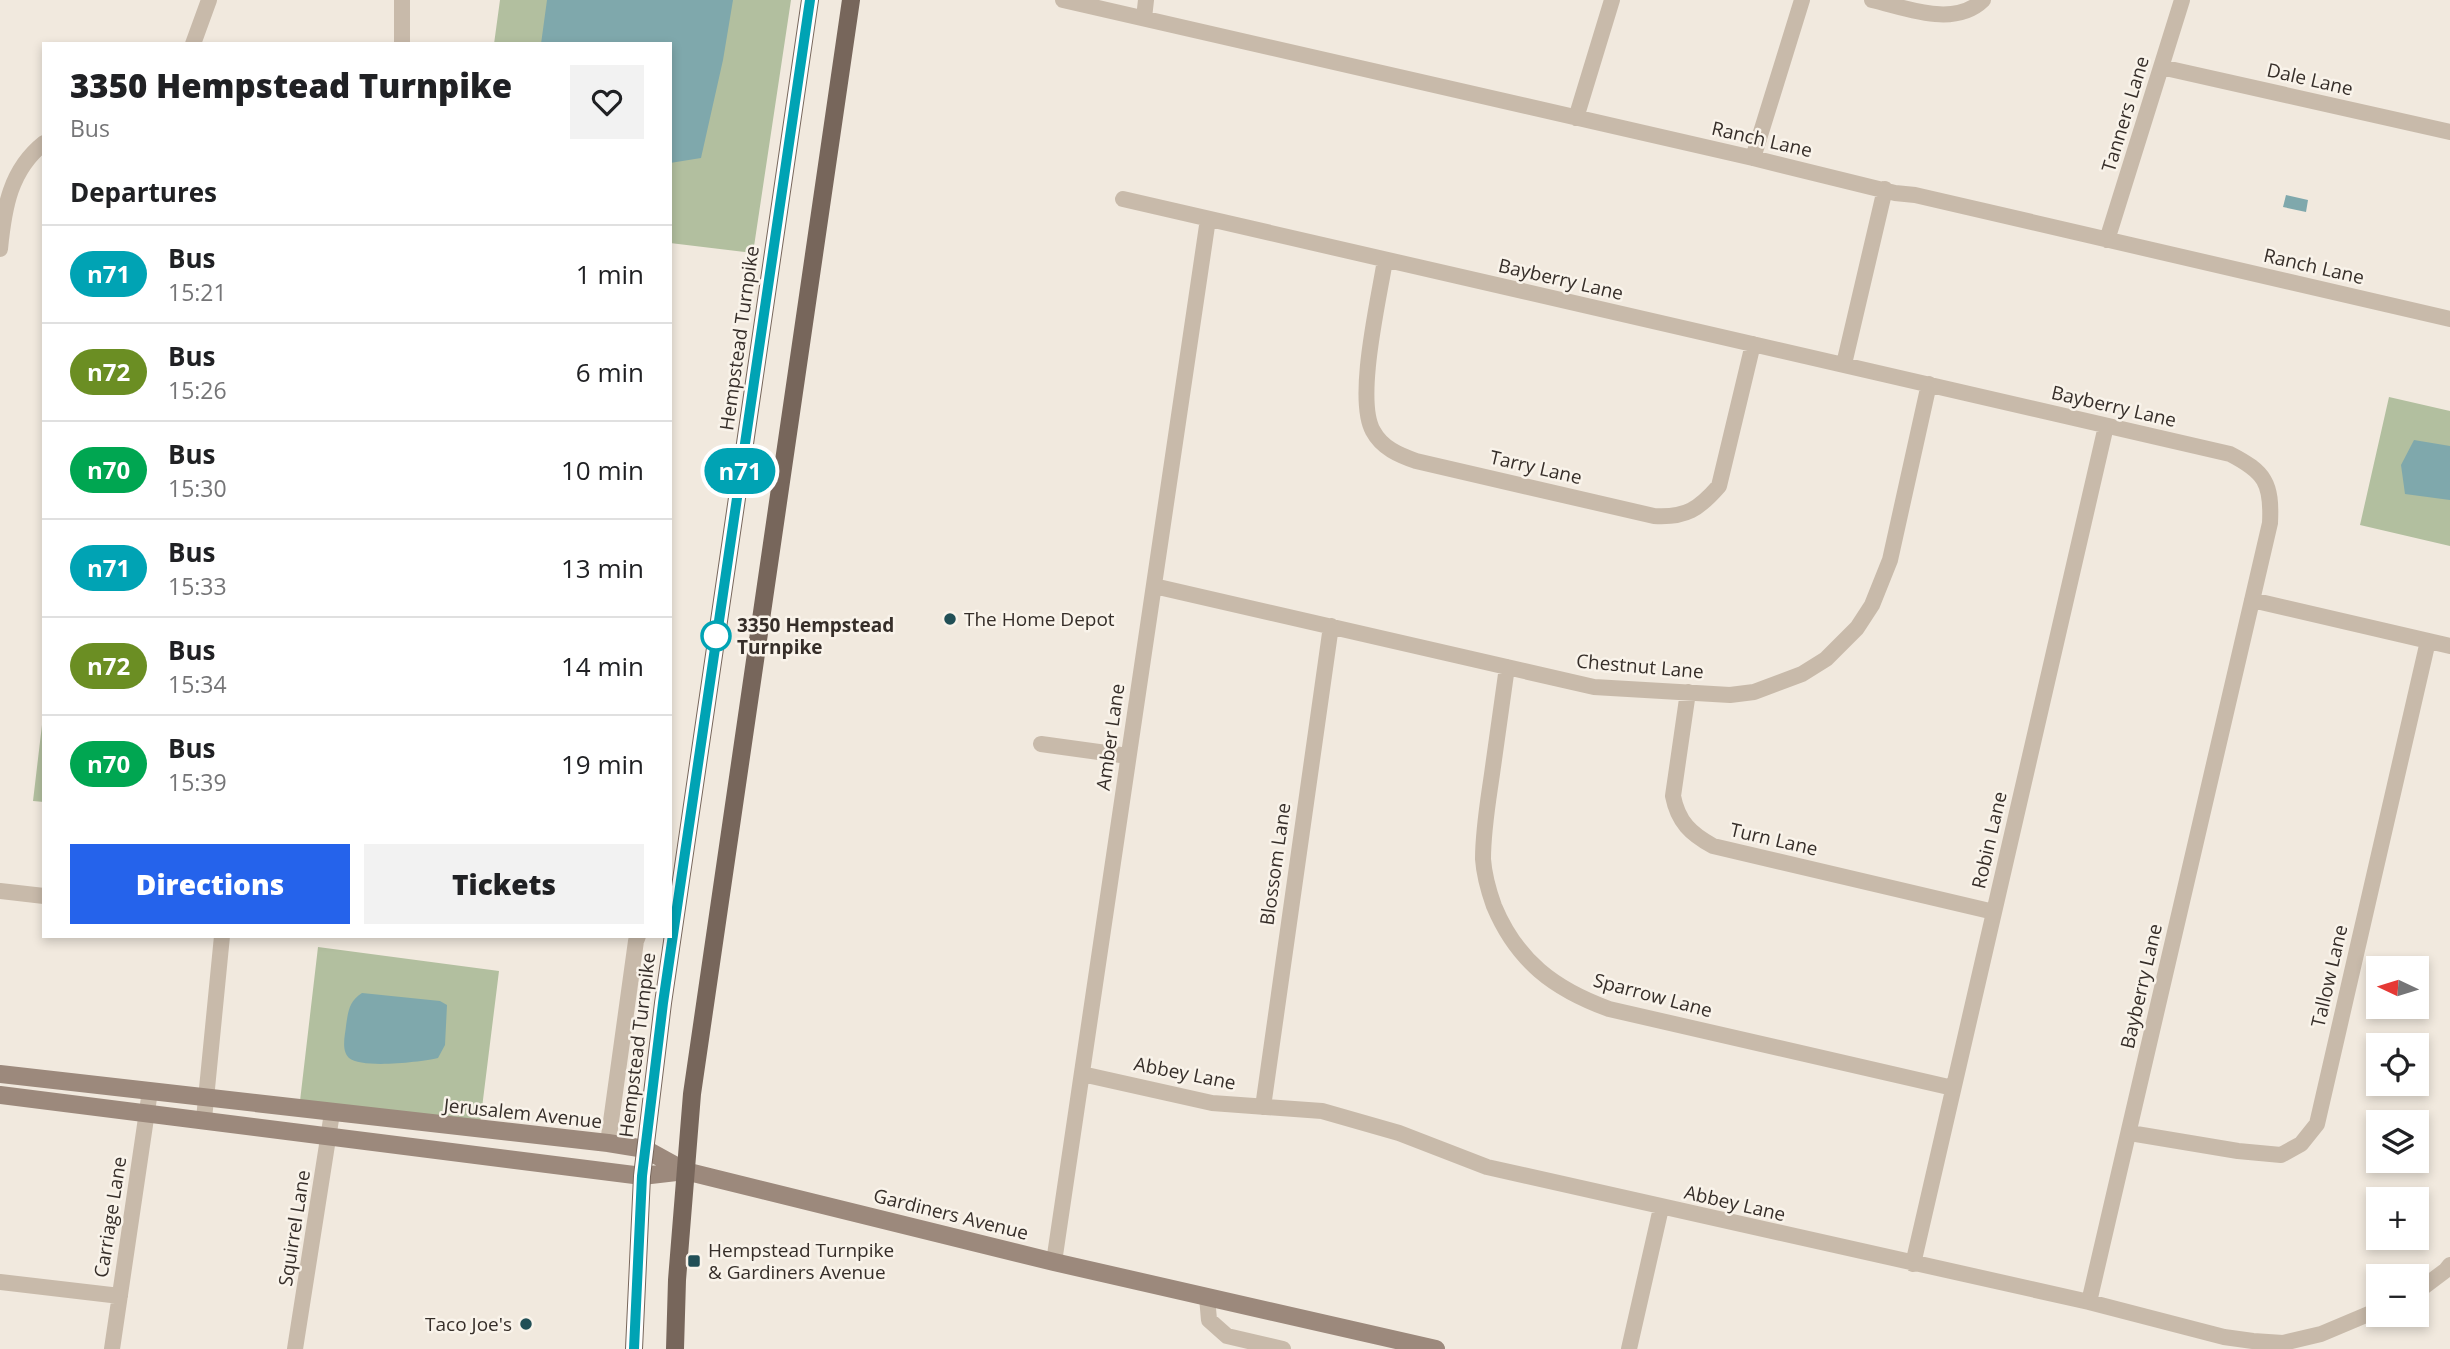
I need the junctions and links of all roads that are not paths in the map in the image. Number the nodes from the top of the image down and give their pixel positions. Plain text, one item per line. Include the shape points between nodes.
1 (209, 0) edge
2 (402, 0) edge
3 (810, 0) edge
4 (851, 0) edge
5 (1063, 0) edge
6 (1146, 0) edge
7 (1612, 0) edge
8 (1802, 0) edge
9 (1872, 0) edge
10 (1983, 0) edge
11 (2182, 0) edge
12 (1143, 18) junction
13 (194, 42) edge
14 (402, 42) edge
15 (2161, 66) junction
16 (1576, 118) junction
17 (2450, 132) edge
18 (42, 144) edge
19 (1753, 158) junction
20 (1885, 189) junction
21 (1123, 199) dead end
22 (1208, 219) junction
23 (2107, 240) junction
24 (0, 249) edge
25 (1385, 260) junction
26 (2450, 318) edge
27 (1753, 344) junction
28 (1844, 364) junction
29 (1929, 384) junction
30 (2106, 426) junction
31 (1154, 586) junction
32 (2252, 600) junction
33 (1331, 626) junction
34 (2428, 642) junction
35 (2450, 646) edge
36 (1507, 667) junction
37 (1688, 692) junction
38 (1041, 744) dead end
39 (1128, 757) junction
40 (0, 891) edge
41 (42, 896) edge
42 (673, 909) edge
43 (1994, 912) junction
44 (222, 938) edge
45 (638, 938) edge
46 (670, 938) edge
47 (0, 1074) edge
48 (1082, 1074) junction
49 (1954, 1088) junction
50 (150, 1091) junction
51 (0, 1095) edge
52 (206, 1098) junction
53 (1262, 1107) junction
54 (148, 1112) junction
55 (332, 1113) junction
56 (204, 1119) junction
57 (2130, 1133) junction
58 (330, 1138) junction
59 (608, 1143) junction
60 (645, 1149) junction
61 (685, 1171) junction
62 (642, 1176) junction
63 (1661, 1208) junction
64 (1054, 1262) junction
65 (1913, 1264) junction
66 (2450, 1265) edge
67 (0, 1282) edge
68 (2429, 1283) edge
69 (120, 1296) junction
70 (1207, 1297) junction
71 (2089, 1302) junction
72 (2366, 1315) edge
73 (2223, 1343) edge
74 (111, 1349) edge
75 (295, 1349) edge
76 (634, 1349) edge
77 (675, 1349) edge
78 (1283, 1349) edge
79 (1436, 1349) edge
80 (1629, 1349) edge

1 - 13 street
2 - 14 street
3 - 42 main road, Hempstead Turnpike
4 - 61 main road via 714,935
5 - 12 street, Ranch Lane
6 - 12 street
7 - 16 street
8 - 19 street
9 - 10 street via 1950,15 1965,13
11 - 15 street, Tanners Lane
12 - 16 street, Ranch Lane
15 - 17 street, Dale Lane
15 - 23 street, Tanners Lane
16 - 19 street, Ranch Lane
18 - 24 street via 12,183
19 - 20 street, Ranch Lane
20 - 23 street, Ranch Lane
20 - 28 street
21 - 22 street, Bayberry Lane
22 - 25 street, Bayberry Lane
22 - 31 street, Amber Lane
23 - 26 street, Ranch Lane
25 - 27 street, Bayberry Lane
25 - 27 street, Tarry Lane via 1365,408 1372,430 1386,446 1430,464 1654,516 1682,515 1704,503 1719,486
27 - 28 street, Bayberry Lane
28 - 29 street, Bayberry Lane
29 - 30 street, Bayberry Lane
29 - 37 street, Chestnut Lane via 1890,559 1872,605 1857,628 1826,659 1781,684 1730,695
30 - 32 street, Bayberry Lane via 2230,454 2265,480 2272,497 2270,523
30 - 43 street, Robin Lane
31 - 33 street, Chestnut Lane
31 - 39 street, Amber Lane
32 - 34 street
32 - 57 street, Bayberry Lane
33 - 36 street, Chestnut Lane
33 - 53 street, Blossom Lane
34 - 35 street
34 - 57 street, Tallow Lane via 2317,1124 2301,1144 2281,1155
36 - 37 street, Chestnut Lane via 1594,687
36 - 49 street, Sparrow Lane via 1483,861 1490,896 1502,923 1534,968 1564,990 1609,1009
37 - 43 street, Turn Lane via 1673,796 1685,826 1699,838 1713,846
38 - 39 street
39 - 48 street, Amber Lane
40 - 41 street
43 - 49 street, Robin Lane
44 - 52 street
45 - 59 street
46 - 60 main road, Hempstead Turnpike
47 - 50 main road, Jerusalem Avenue
48 - 53 street, Abbey Lane via 1212,1103
48 - 64 street, Amber Lane
49 - 65 street, Robin Lane
50 - 52 main road, Jerusalem Avenue
50 - 54 street, Carriage Lane
51 - 54 main road
52 - 55 main road, Jerusalem Avenue
52 - 56 street
53 - 63 street, Abbey Lane via 1322,1111 1399,1132 1487,1167
54 - 56 main road
54 - 69 street, Carriage Lane
55 - 58 street, Squirrel Lane
55 - 59 main road, Jerusalem Avenue
56 - 58 main road
57 - 71 street, Bayberry Lane
58 - 62 main road
58 - 75 street, Squirrel Lane
59 - 60 main road, Jerusalem Avenue
60 - 61 main road, Jerusalem Avenue
60 - 62 main road, Hempstead Turnpike
61 - 62 main road
61 - 64 main road, Gardiners Avenue
61 - 77 main road
62 - 76 main road, Hempstead Turnpike
63 - 65 street, Abbey Lane
63 - 80 street
64 - 70 main road, Gardiners Avenue
65 - 71 street, Abbey Lane
66 - 68 street
67 - 69 street
69 - 74 street, Carriage Lane
70 - 78 street via 1209,1320 1227,1336
70 - 79 main road, Gardiners Avenue
71 - 73 street, Abbey Lane
72 - 73 street, Abbey Lane via 2322,1334 2283,1343

